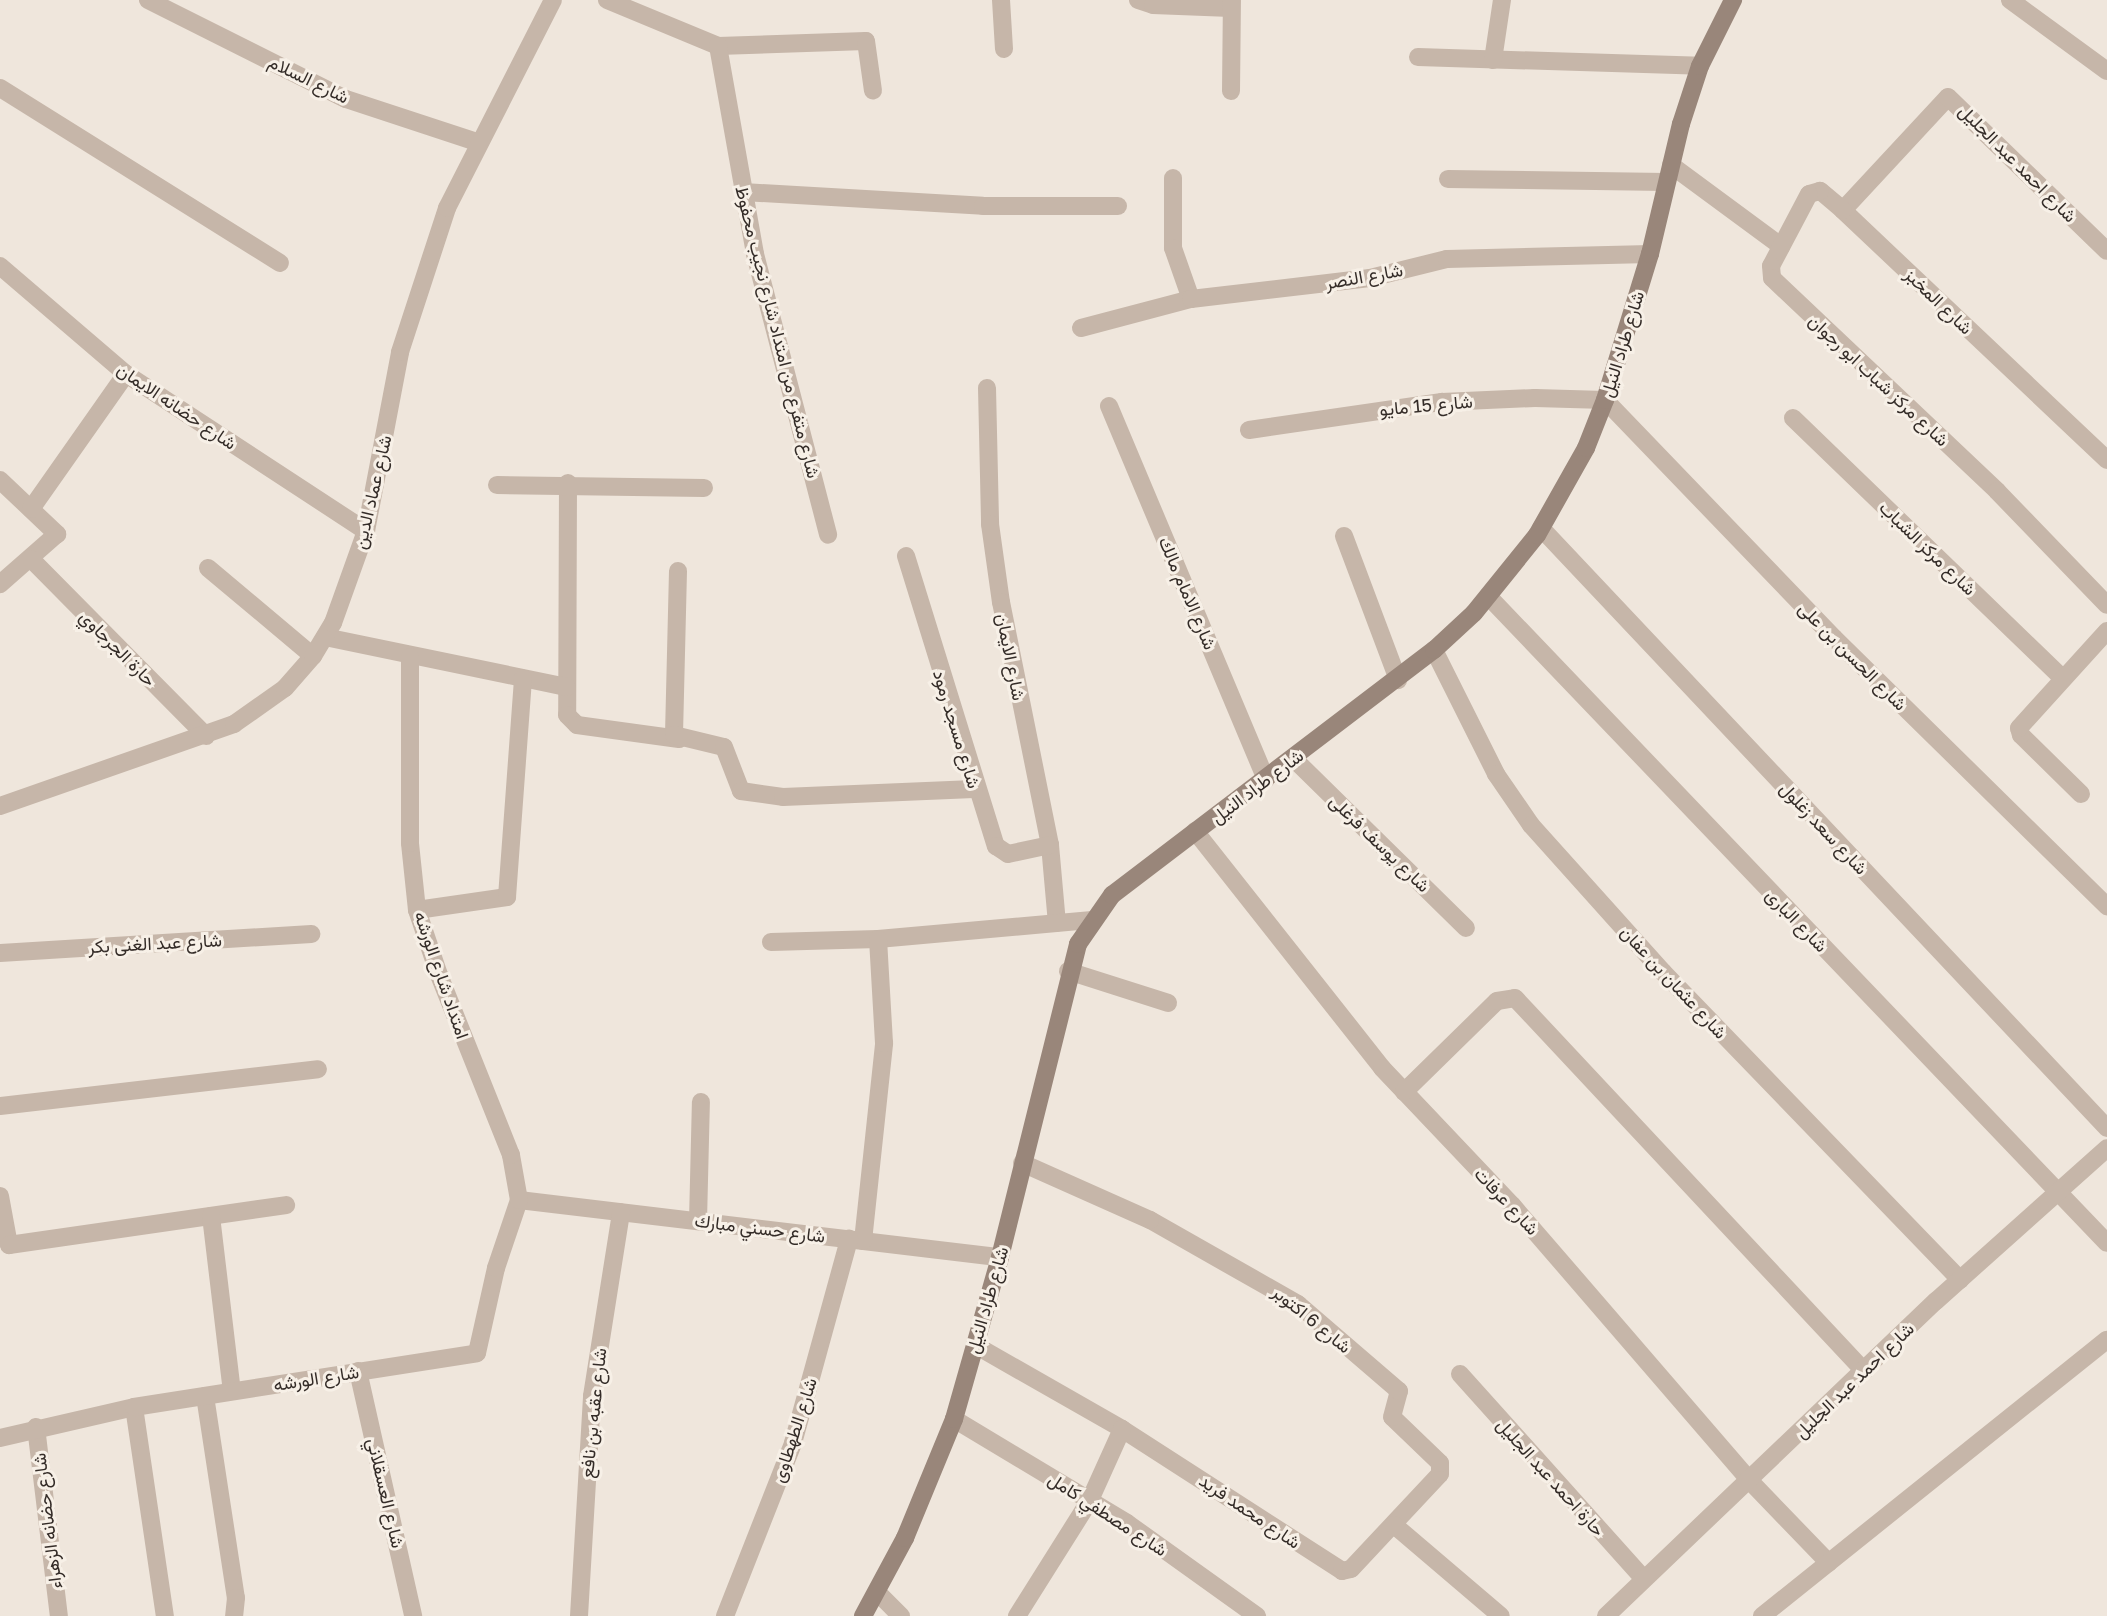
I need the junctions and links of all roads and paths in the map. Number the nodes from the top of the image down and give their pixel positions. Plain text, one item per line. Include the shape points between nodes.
1 (148, 0) edge
2 (553, 0) edge
3 (607, 0) edge
4 (1001, 0) edge
5 (1138, 0) edge
6 (1502, 0) edge
7 (1732, 0) edge
8 (2010, 0) edge
9 (1231, 4) edge
10 (718, 46) junction
11 (1004, 49) dead end
12 (1418, 57) dead end
13 (1493, 60) junction
14 (1700, 66) junction
15 (2107, 71) edge
16 (0, 88) edge
17 (873, 91) dead end
18 (1231, 91) dead end
19 (477, 142) junction
20 (1668, 174) junction
21 (1173, 178) dead end
22 (1448, 179) dead end
23 (743, 192) junction
24 (1118, 206) dead end
25 (1843, 210) junction
26 (1781, 246) junction
27 (2107, 251) edge
28 (1650, 254) junction
29 (280, 263) dead end
30 (0, 266) edge
31 (1191, 299) junction
32 (1081, 328) dead end
33 (126, 374) junction
34 (987, 388) dead end
35 (1605, 400) junction
36 (1110, 406) dead end
37 (1793, 418) dead end
38 (1249, 430) dead end
39 (2107, 460) edge
40 (0, 480) edge
41 (568, 483) junction
42 (497, 485) dead end
43 (704, 488) dead end
44 (32, 509) junction
45 (1541, 528) junction
46 (366, 531) junction
47 (828, 535) dead end
48 (1344, 536) dead end
49 (906, 556) dead end
50 (31, 559) junction
51 (208, 568) dead end
52 (678, 571) dead end
53 (0, 584) edge
54 (1488, 596) junction
55 (2107, 605) edge
56 (2107, 632) edge
57 (325, 637) junction
58 (1434, 650) junction
59 (313, 656) junction
60 (410, 657) junction
61 (2062, 678) junction
62 (523, 679) junction
63 (1398, 680) junction
64 (567, 687) junction
65 (206, 736) junction
66 (679, 739) junction
67 (1294, 759) junction
68 (1266, 779) junction
69 (974, 789) junction
70 (2081, 794) dead end
71 (0, 806) edge
72 (1195, 831) junction
73 (1050, 845) junction
74 (2107, 906) edge
75 (417, 910) junction
76 (1093, 920) junction
77 (1057, 923) junction
78 (1466, 928) dead end
79 (310, 934) dead end
80 (878, 939) junction
81 (771, 942) dead end
82 (0, 953) edge
83 (1068, 971) junction
84 (1168, 1003) dead end
85 (318, 1069) dead end
86 (1404, 1092) junction
87 (701, 1102) dead end
88 (0, 1106) edge
89 (2107, 1128) edge
90 (2107, 1148) edge
91 (1022, 1163) junction
92 (2059, 1190) junction
93 (0, 1196) edge
94 (519, 1200) junction
95 (286, 1205) dead end
96 (621, 1212) junction
97 (211, 1216) junction
98 (698, 1221) junction
99 (856, 1240) junction
100 (2107, 1242) edge
101 (1000, 1257) junction
102 (1960, 1280) junction
103 (2107, 1340) edge
104 (975, 1345) junction
105 (358, 1371) junction
106 (1864, 1371) junction
107 (1460, 1374) dead end
108 (232, 1391) junction
109 (205, 1396) junction
110 (134, 1407) junction
111 (954, 1419) junction
112 (36, 1427) junction
113 (1122, 1429) junction
114 (0, 1438) edge
115 (1749, 1480) junction
116 (1090, 1500) junction
117 (1394, 1525) junction
118 (1829, 1563) junction
119 (1644, 1579) junction
120 (877, 1592) junction
121 (1023, 1614) edge
122 (59, 1616) edge
123 (164, 1616) edge
124 (234, 1616) edge
125 (413, 1616) edge
126 (579, 1616) edge
127 (725, 1616) edge
128 (863, 1616) edge
129 (901, 1616) edge
130 (1256, 1616) edge
131 (1501, 1616) edge
132 (1606, 1616) edge
133 (1762, 1616) edge

1 - 19 street, شارع السلام via 346,99
2 - 19 street, شارع عماد الدين
3 - 10 street
4 - 11 street
5 - 9 street via 1153,5
6 - 13 street
7 - 14 street, شارع طراد النيل
8 - 15 street
9 - 18 street
10 - 17 street via 866,41
10 - 23 street, شارع متفرع من امتداد شارع نجيب محفوظ
12 - 13 street
13 - 14 street
14 - 20 street, شارع طراد النيل
16 - 29 street
19 - 46 street, شارع عماد الدين via 447,208 400,352
20 - 22 street
20 - 26 street
20 - 28 street, شارع طراد النيل
21 - 31 street via 1173,248
23 - 24 street via 983,206
23 - 47 street, شارع متفرع من امتداد شارع نجيب محفوظ
25 - 26 street, شارع المخبز via 1820,191 1813,192
25 - 27 street, شارع احمد عبد الجليل via 1948,97
25 - 39 street, شارع المخبز
26 - 55 street, شارع مركز شباب ابو رجوان via 1771,266 1774,282 1997,491
28 - 31 street, شارع النصر via 1461,258 1370,278
28 - 35 street, شارع طراد النيل
30 - 33 street, شارع حضانه الايمان
31 - 32 street, شارع النصر
33 - 44 street
33 - 46 street, شارع حضانه الايمان
34 - 73 street, شارع الايمان via 990,524 1001,602
35 - 38 street, شارع 15 مايو via 1442,402
35 - 45 street, شارع طراد النيل via 1586,447
35 - 74 street, شارع الحسن بن على via 1834,638
36 - 68 street, شارع الامام مالك
37 - 61 street, شارع مركز الشباب
40 - 44 street
41 - 42 street
41 - 43 street
41 - 64 street
44 - 50 street via 57,534
45 - 54 street, شارع طراد النيل
45 - 89 street, شارع سعد زغلول
46 - 57 street, شارع عماد الدين
48 - 63 street
49 - 69 street, شارع مسجد رمود
50 - 53 street
50 - 65 street, حارة الجرجاوي
51 - 59 street
52 - 66 street via 672,728
54 - 58 street, شارع طراد النيل
54 - 92 street, شارع البارى
56 - 61 street
57 - 59 street, شارع عماد الدين
57 - 60 street
58 - 63 street, شارع طراد النيل
58 - 102 street, شارع عثمان بن عفان via 1496,774 1531,825 1664,972
59 - 65 street, شارع عماد الدين via 261,708
60 - 62 street
60 - 75 street, امتداد شارع الورشه via 410,843
61 - 70 street via 2024,720 2020,732
62 - 64 street
62 - 75 street via 507,897
63 - 67 street, شارع طراد النيل
64 - 66 street via 567,715 577,725
65 - 71 street, شارع عماد الدين
66 - 69 street via 723,747 734,782 749,794 850,796
67 - 68 street, شارع طراد النيل
67 - 78 street, شارع يوسف فرغلى
68 - 72 street, شارع طراد النيل
69 - 73 street, شارع مسجد رمود via 1002,852
72 - 76 street, شارع طراد النيل via 1112,895
72 - 86 street, شارع عرفات
73 - 77 street, شارع الايمان
75 - 94 street, امتداد شارع الورشه via 512,1155
76 - 77 street
76 - 83 street, شارع طراد النيل
77 - 80 street
79 - 82 street, شارع عبد الغنى بكر
80 - 81 street
80 - 99 street, شارع الطهطاوى via 884,1044
83 - 84 street
83 - 91 street, شارع طراد النيل
85 - 88 street
86 - 106 street via 1497,1001 1515,998
86 - 115 street, شارع عرفات via 1513,1205
87 - 98 street
90 - 92 street, شارع احمد عبد الجليل
91 - 101 street, شارع طراد النيل
91 - 117 street, شارع 6 اكتوبر via 1150,1220 1273,1287 1399,1391 1393,1419 1441,1469
92 - 100 street, شارع البارى
92 - 102 street, شارع احمد عبد الجليل
93 - 97 street via 9,1245
94 - 96 street, شارع حسني مبارك
94 - 105 street, شارع الورشه via 496,1268 477,1353
95 - 97 street
96 - 98 street, شارع حسني مبارك
96 - 126 street, شارع عقبه بن نافع via 592,1396
97 - 108 street
98 - 99 street, شارع حسني مبارك
99 - 101 street, شارع حسني مبارك
99 - 127 street, شارع الطهطاوى via 793,1443
101 - 104 street, شارع طراد النيل
102 - 106 street, شارع احمد عبد الجليل
103 - 118 street
104 - 111 street, شارع طراد النيل
104 - 113 street, شارع محمد فريد
105 - 108 street, شارع الورشه
105 - 125 street, شارع العسقلاني
106 - 115 street, شارع احمد عبد الجليل
107 - 119 street, حارة احمد عبد الجليل
108 - 109 street, شارع الورشه
109 - 110 street, شارع الورشه
109 - 124 street via 236,1598
110 - 112 street, شارع الورشه
110 - 123 street
111 - 116 street, شارع مصطفي كامل
111 - 120 street, شارع طراد النيل
112 - 114 street, شارع الورشه
112 - 122 street, شارع حضانه الزهراء
113 - 116 street
113 - 117 street, شارع محمد فريد via 1337,1569 1351,1569
115 - 118 street, شارع عرفات
115 - 119 street, شارع احمد عبد الجليل
116 - 121 street
116 - 130 street, شارع مصطفي كامل
117 - 131 street
118 - 133 street
119 - 132 street, شارع احمد عبد الجليل
120 - 128 street, شارع طراد النيل
120 - 129 street

